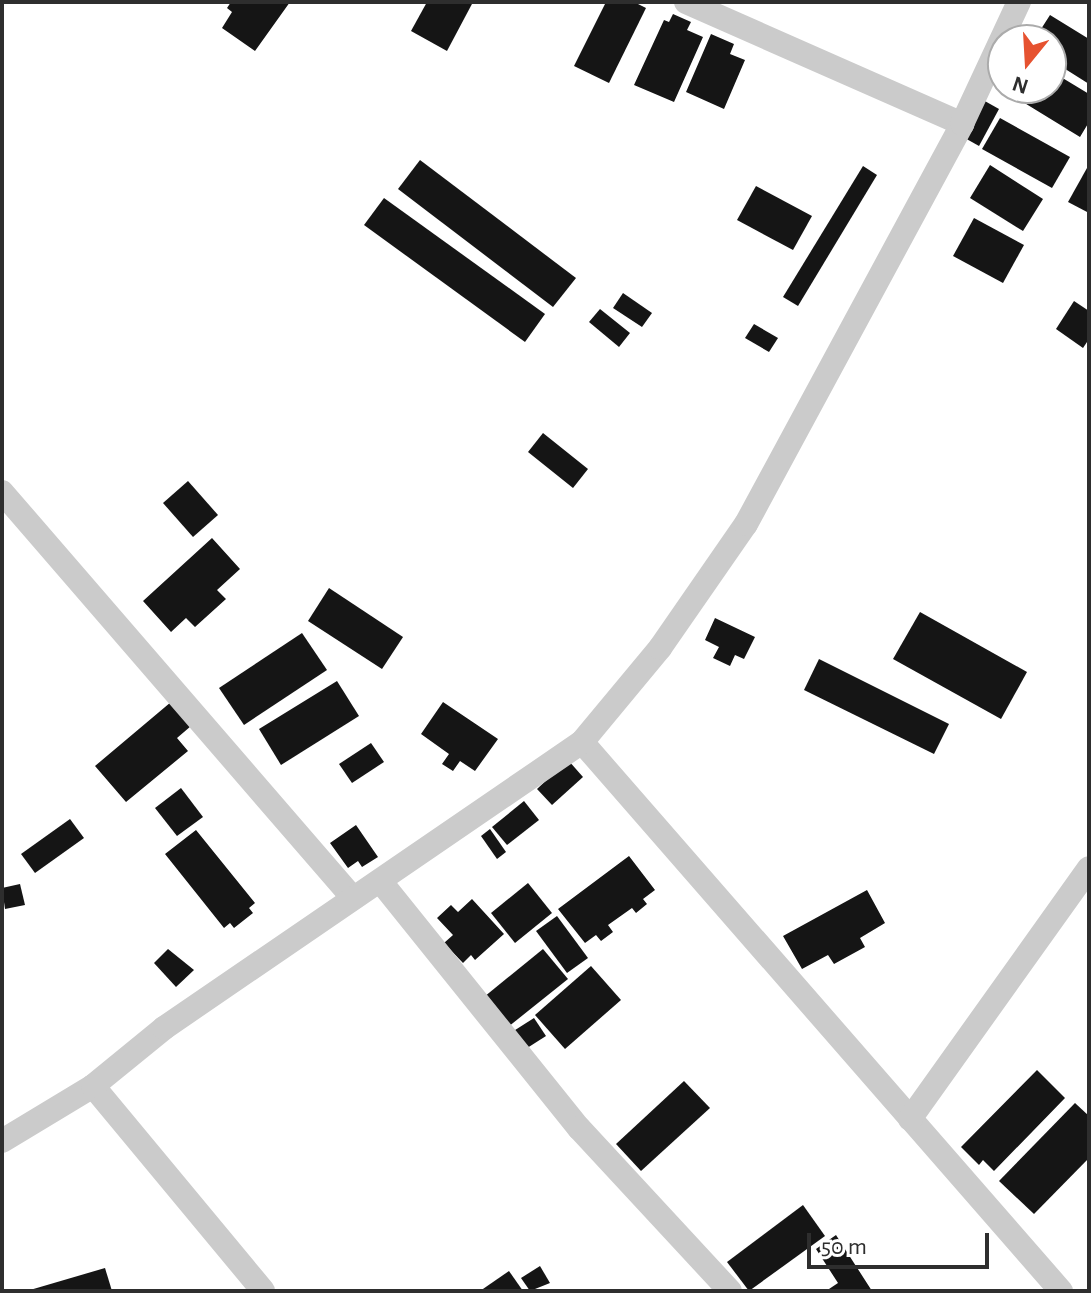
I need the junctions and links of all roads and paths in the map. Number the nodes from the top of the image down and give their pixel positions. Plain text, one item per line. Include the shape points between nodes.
1 (686, 2) edge
2 (1019, 2) edge
3 (962, 124) junction
4 (2, 492) edge
5 (582, 742) junction
6 (1089, 868) edge
7 (381, 882) junction
8 (353, 898) junction
9 (93, 1086) junction
10 (910, 1119) junction
11 (2, 1141) edge
12 (263, 1291) edge
13 (730, 1291) edge
14 (1061, 1291) edge

1 - 3 street
2 - 3 street
3 - 5 street via 746,524 660,648
4 - 8 street
5 - 7 street
5 - 10 street
6 - 10 street
7 - 8 street
7 - 13 street via 579,1128
8 - 9 street via 164,1028
9 - 11 street
9 - 12 street
10 - 14 street

